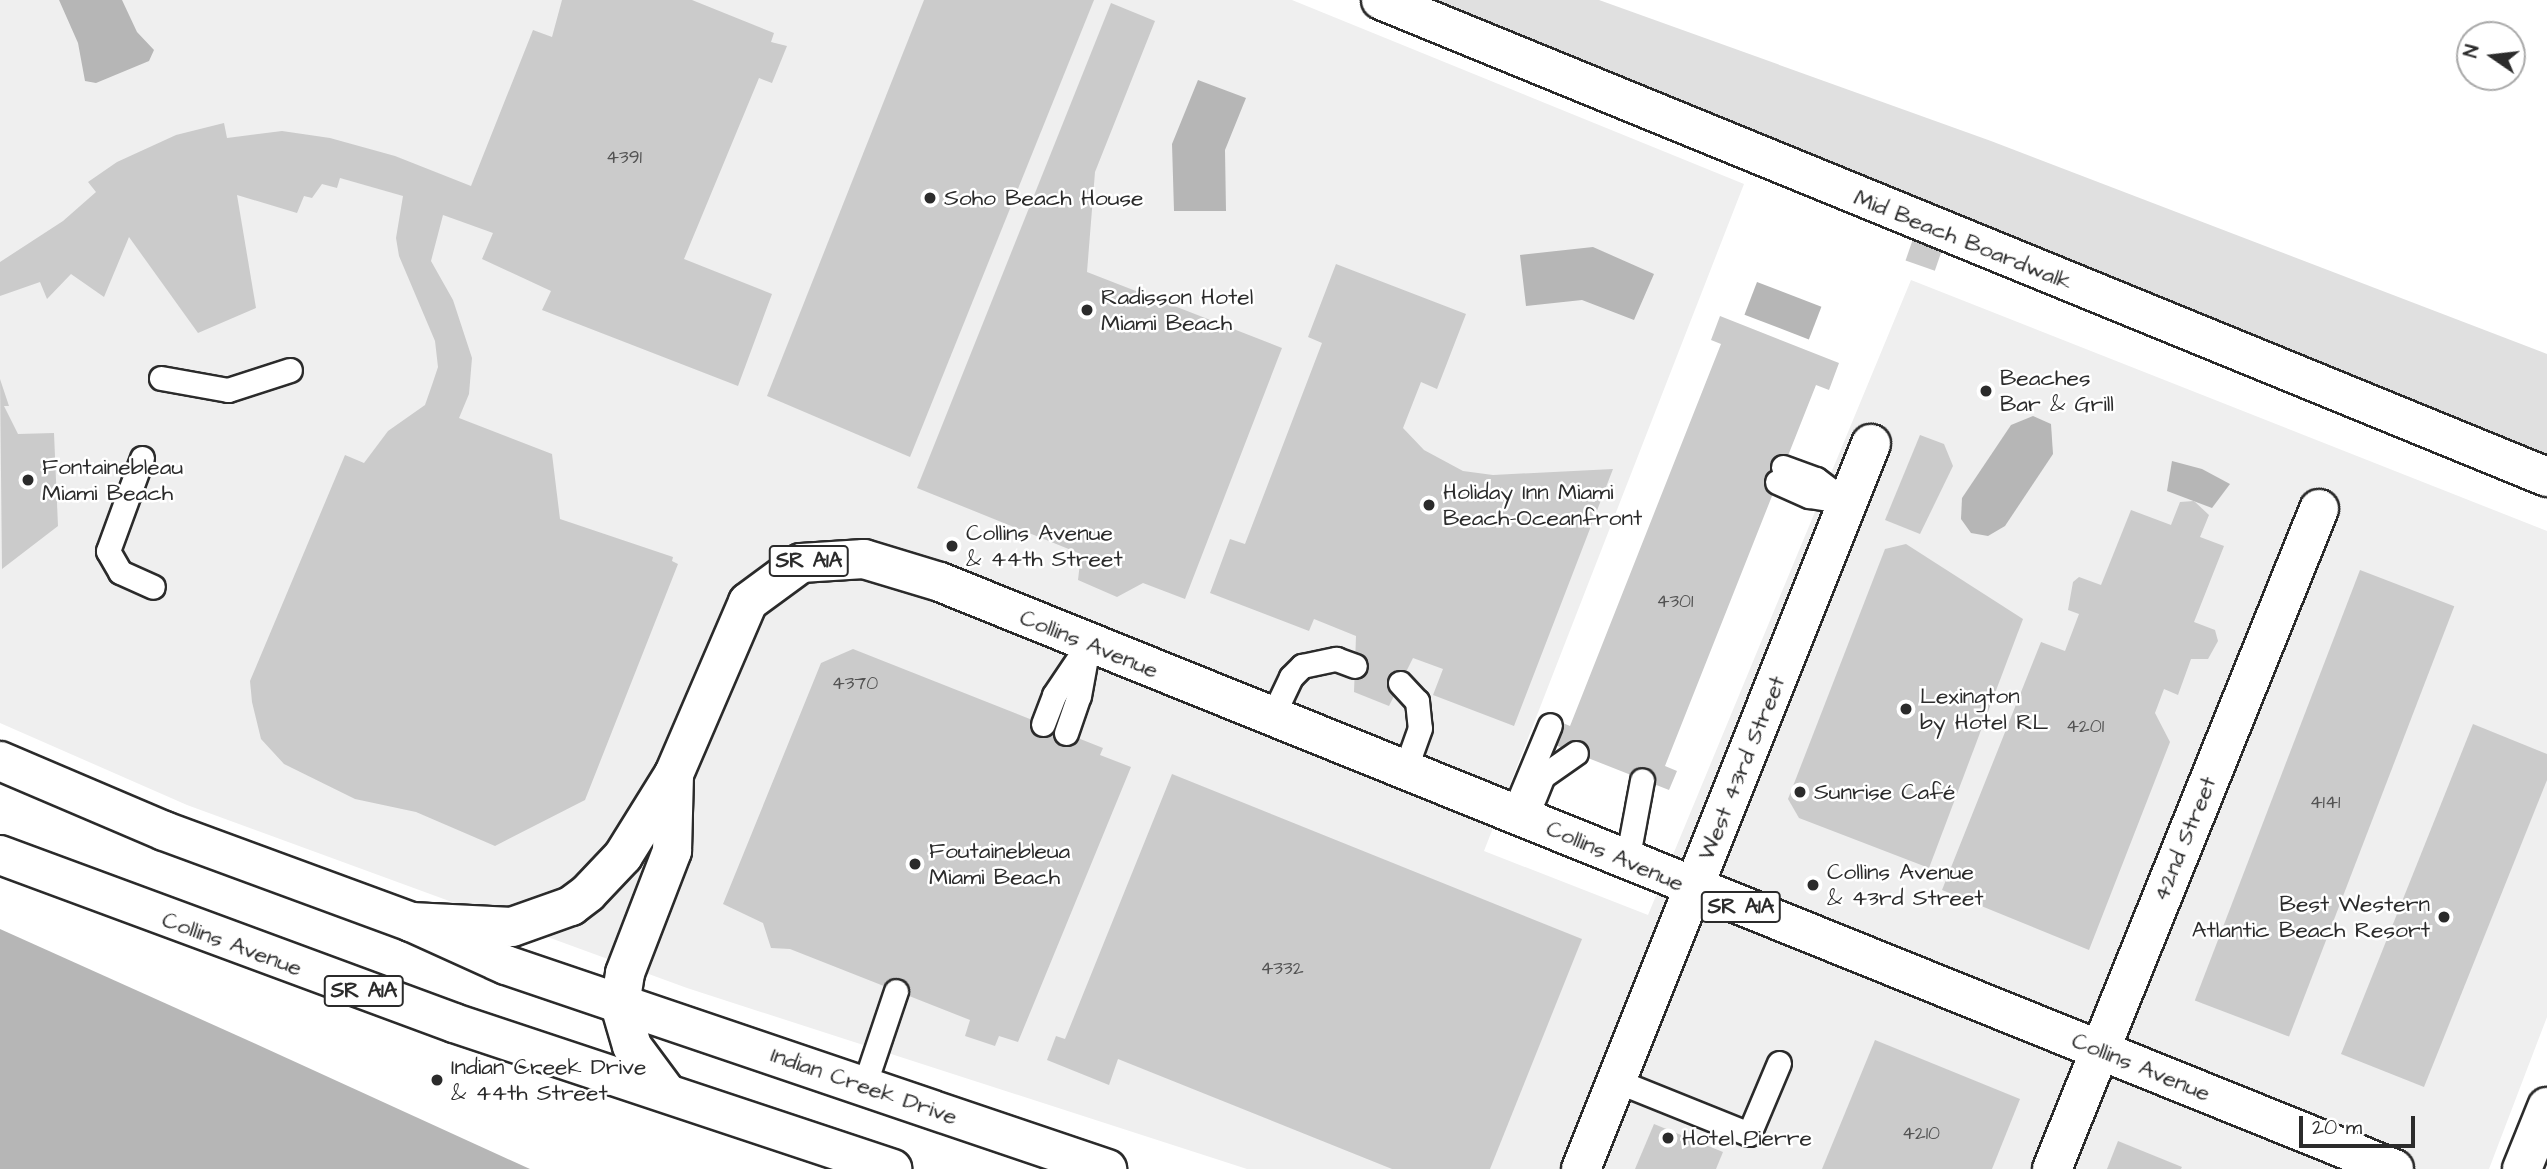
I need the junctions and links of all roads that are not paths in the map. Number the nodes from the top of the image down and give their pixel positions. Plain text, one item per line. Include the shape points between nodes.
1 (1381, 0) edge
2 (290, 370) dead end
3 (161, 378) dead end
4 (1871, 444) dead end
5 (142, 458) dead end
6 (1780, 475) dead end
7 (2547, 477) edge
8 (1848, 503) junction
9 (2319, 509) dead end
10 (153, 587) dead end
11 (1089, 643) junction
12 (1355, 666) dead end
13 (1400, 683) dead end
14 (1272, 717) junction
15 (1043, 724) dead end
16 (1550, 725) dead end
17 (1066, 733) dead end
18 (1576, 753) dead end
19 (0, 761) edge
20 (1405, 770) junction
21 (674, 774) junction
22 (1642, 780) dead end
23 (1519, 816) junction
24 (0, 855) edge
25 (1627, 860) junction
26 (1694, 888) junction
27 (411, 922) junction
28 (897, 991) dead end
29 (620, 1005) junction
30 (2099, 1050) junction
31 (1779, 1063) dead end
32 (1617, 1081) junction
33 (864, 1086) junction
34 (666, 1092) junction
35 (2547, 1107) edge
36 (892, 1169) edge
37 (1107, 1169) edge
38 (1581, 1169) edge
39 (2052, 1169) edge
40 (2394, 1169) edge
41 (2522, 1169) edge

1 - 7 main road, Mid Beach Boardwalk
2 - 3 lane via 228,390
4 - 8 main road, West 43rd Street
5 - 10 lane via 108,551 120,572
6 - 8 lane via 1816,479
8 - 26 main road, West 43rd Street
9 - 30 main road, 42nd Street
11 - 14 main road, Collins Avenue / SR A1A
11 - 15 lane via 1054,695
11 - 17 lane
11 - 21 main road, Collins Avenue / SR A1A via 891,564 834,557 801,563 766,584 740,613
12 - 14 lane via 1336,659 1302,666 1291,677
13 - 20 lane via 1417,701 1420,728
14 - 20 main road, Collins Avenue / SR A1A
16 - 23 lane
18 - 23 lane via 1543,776
19 - 27 main road, SR A1A via 164,831
20 - 23 main road, Collins Avenue / SR A1A
21 - 27 main road, SR A1A via 613,868 572,905 512,927
21 - 29 main road via 672,850 625,973
22 - 25 lane
23 - 25 main road, Collins Avenue / SR A1A
24 - 34 main road, Collins Avenue / SR A1A via 301,969
25 - 26 main road, Collins Avenue / SR A1A
26 - 30 main road, Collins Avenue / SR A1A
26 - 32 main road, West 43rd Street
27 - 29 main road via 506,965
28 - 33 lane
29 - 33 main road, Indian Creek Drive
29 - 34 main road via 632,1046
30 - 39 main road, 42nd Street
30 - 40 main road, Collins Avenue / SR A1A
31 - 32 lane via 1749,1135
32 - 38 main road, West 43rd Street
33 - 37 main road, Indian Creek Drive
34 - 36 main road, SR A1A
35 - 41 main road

